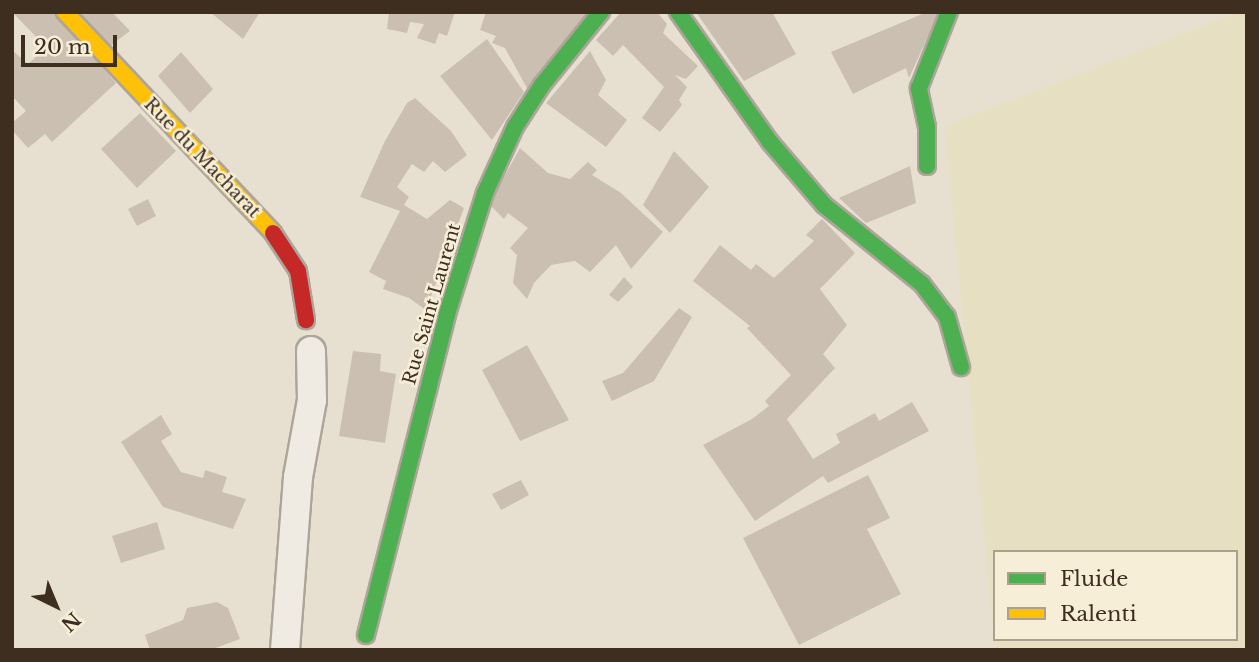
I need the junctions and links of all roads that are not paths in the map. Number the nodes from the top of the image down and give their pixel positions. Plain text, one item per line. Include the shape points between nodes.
1 (65, 12) edge
2 (601, 12) edge
3 (677, 12) edge
4 (949, 12) edge
5 (927, 166) dead end
6 (306, 320) dead end
7 (311, 351) dead end
8 (961, 367) dead end
9 (366, 635) dead end
10 (285, 650) edge

1 - 6 street, Rue du Macharat via 271,229 298,271
2 - 9 street, Rue Saint Laurent via 522,117 485,193 447,314
3 - 8 street via 770,142 824,205 922,284 947,317
4 - 5 street via 919,88 927,127
7 - 10 street via 312,400 299,477

